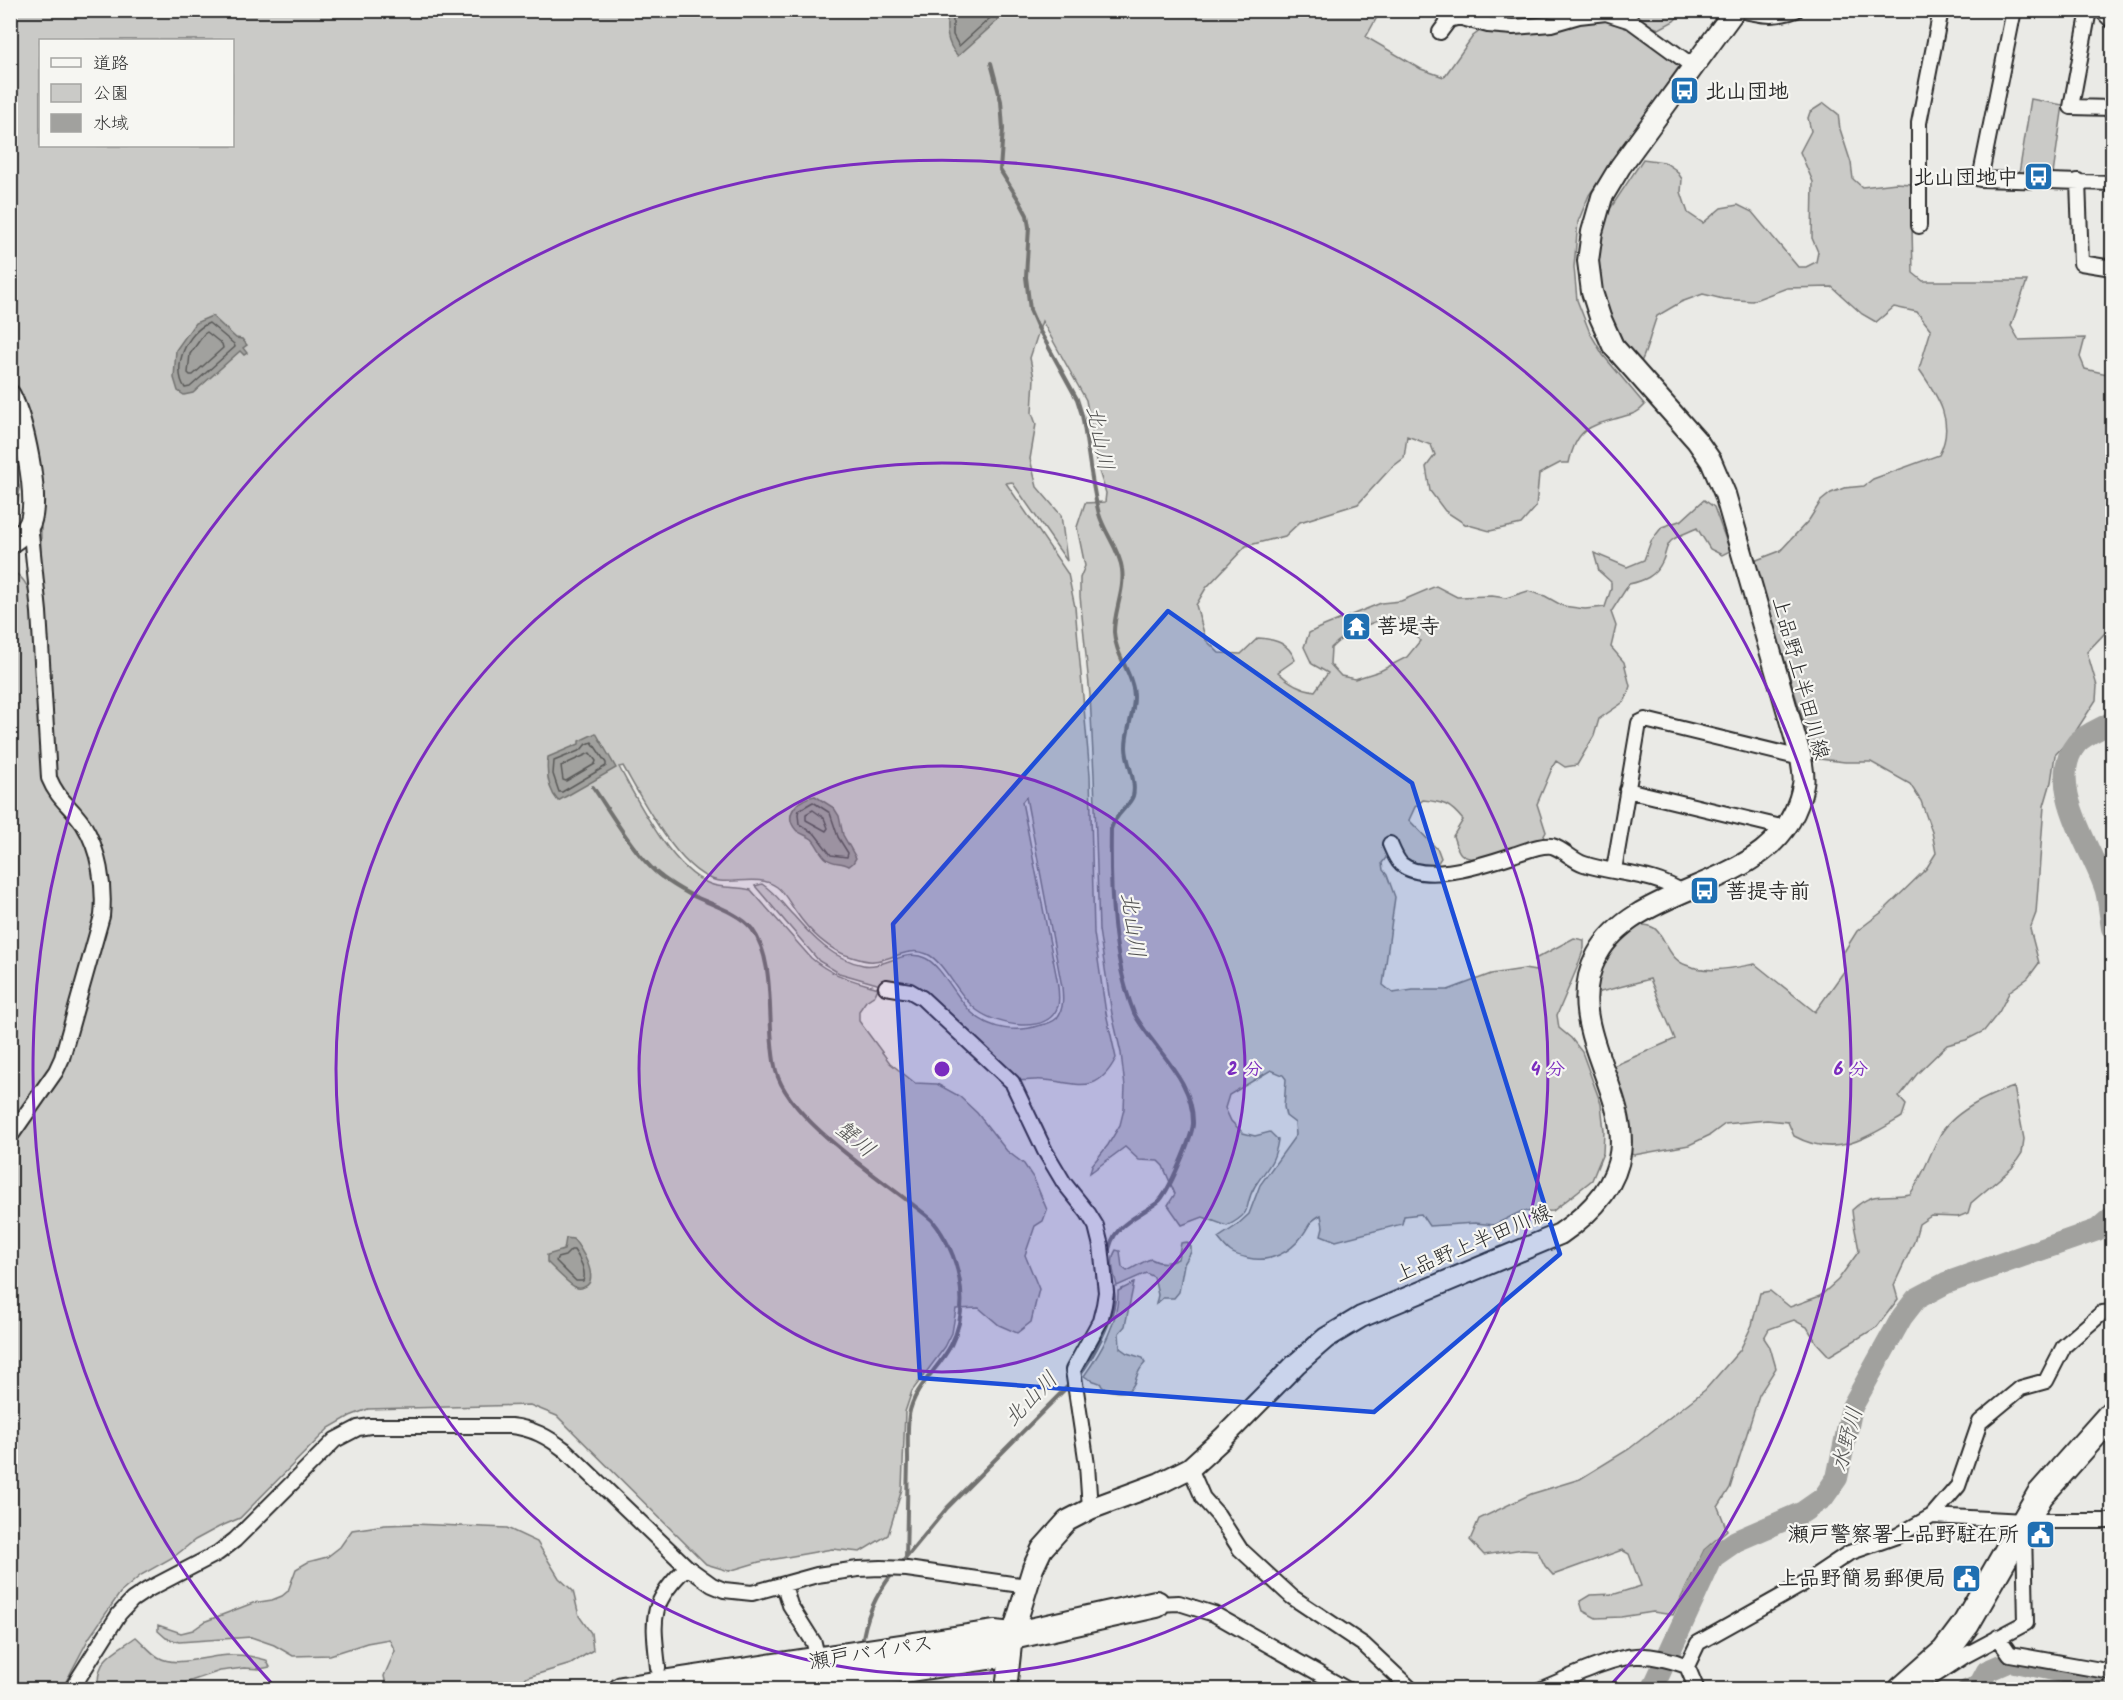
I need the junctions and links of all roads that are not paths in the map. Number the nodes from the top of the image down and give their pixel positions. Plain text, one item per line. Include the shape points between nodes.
1 (1735, 10) edge
2 (1740, 10) edge
3 (1796, 10) edge
4 (1941, 10) edge
5 (2014, 10) edge
6 (2089, 10) edge
7 (2101, 10) edge
8 (2112, 21) edge
9 (1440, 32) dead end
10 (1694, 67) junction
11 (2112, 108) edge
12 (2078, 181) junction
13 (2112, 183) edge
14 (1920, 226) dead end
15 (2112, 268) edge
16 (10, 395) edge
17 (30, 524) junction
18 (10, 543) edge
19 (1801, 758) junction
20 (1628, 790) junction
21 (1785, 828) junction
22 (1390, 844) dead end
23 (1614, 870) junction
24 (1684, 893) junction
25 (886, 987) dead end
26 (10, 1137) edge
27 (2112, 1312) edge
28 (2112, 1414) edge
29 (1190, 1468) junction
30 (1090, 1509) junction
31 (1932, 1516) junction
32 (2024, 1521) junction
33 (2112, 1521) edge
34 (687, 1567) junction
35 (784, 1585) junction
36 (1027, 1586) junction
37 (1156, 1604) joint
38 (1012, 1636) junction
39 (1998, 1637) junction
40 (818, 1660) junction
41 (1685, 1665) junction
42 (841, 1667) junction
43 (658, 1668) dead end
44 (2112, 1672) edge
45 (1908, 1685) edge
46 (800, 1687) edge
47 (71, 1689) edge
48 (622, 1689) edge
49 (758, 1689) edge
50 (1006, 1689) edge
51 (1348, 1689) edge
52 (1412, 1689) edge
53 (1539, 1689) edge
54 (1697, 1689) edge

1 - 10 street, 上品野上半田川線
2 - 3 street via 1771,16
4 - 14 street via 1919,123
5 - 12 street via 1980,179
6 - 11 street via 2071,106
7 - 8 street
9 - 10 street via 1449,20 1456,18 1514,27 1606,14 1631,21
10 - 19 street, 上品野上半田川線 via 1602,197 1588,261 1592,291 1613,346 1711,461 1725,494
12 - 13 street
12 - 15 street via 2081,263
16 - 17 street via 23,431 31,476
17 - 18 street
17 - 26 street via 49,778 90,839 104,896 102,916 62,1058
19 - 20 street via 1645,720 1639,723
19 - 21 street, 上品野上半田川線 via 1803,784
20 - 21 street
20 - 23 street
21 - 24 street, 上品野上半田川線 via 1744,864
22 - 23 street via 1400,862 1418,871 1479,866 1546,846 1578,862
23 - 24 street via 1668,883
24 - 29 street, 上品野上半田川線 via 1627,921 1603,945 1591,968 1587,1012 1621,1136 1616,1166 1598,1202 1560,1234 1360,1317 1326,1338
25 - 30 street via 910,991 922,998 1012,1082 1050,1159 1095,1226 1101,1246 1104,1305 1100,1321 1072,1370
27 - 31 street via 2102,1312 2064,1346 2046,1381 2021,1388 1980,1422 1958,1486
28 - 32 highway via 2040,1495
29 - 30 street, 上品野上半田川線
29 - 52 street via 1203,1498 1240,1549 1292,1597 1364,1645
30 - 36 street, 上品野上半田川線 via 1067,1521 1052,1537
31 - 32 street
31 - 41 street via 1897,1536 1849,1553 1798,1587 1698,1643
32 - 33 street
32 - 39 street via 2026,1623
32 - 45 highway via 1966,1624 1945,1652
34 - 35 street via 712,1585 738,1593
34 - 43 street via 666,1589 655,1613
34 - 47 street via 565,1450 540,1433 511,1426 358,1428 335,1440 218,1553 132,1600
35 - 36 street via 838,1572 881,1568
35 - 40 street via 790,1605 814,1643
36 - 38 street, 上品野上半田川線
37 - 38 highway, 瀬戸バイパス
37 - 51 street via 1179,1603 1214,1614
38 - 42 highway, 瀬戸バイパス via 994,1634
38 - 50 street, 上品野上半田川線
39 - 44 street via 2010,1654
39 - 45 street via 1935,1676
40 - 42 highway, 瀬戸バイパス
40 - 48 highway, 瀬戸バイパス
41 - 53 street via 1635,1656
41 - 54 street
42 - 46 highway, 瀬戸バイパス
46 - 49 highway, 瀬戸バイパス

